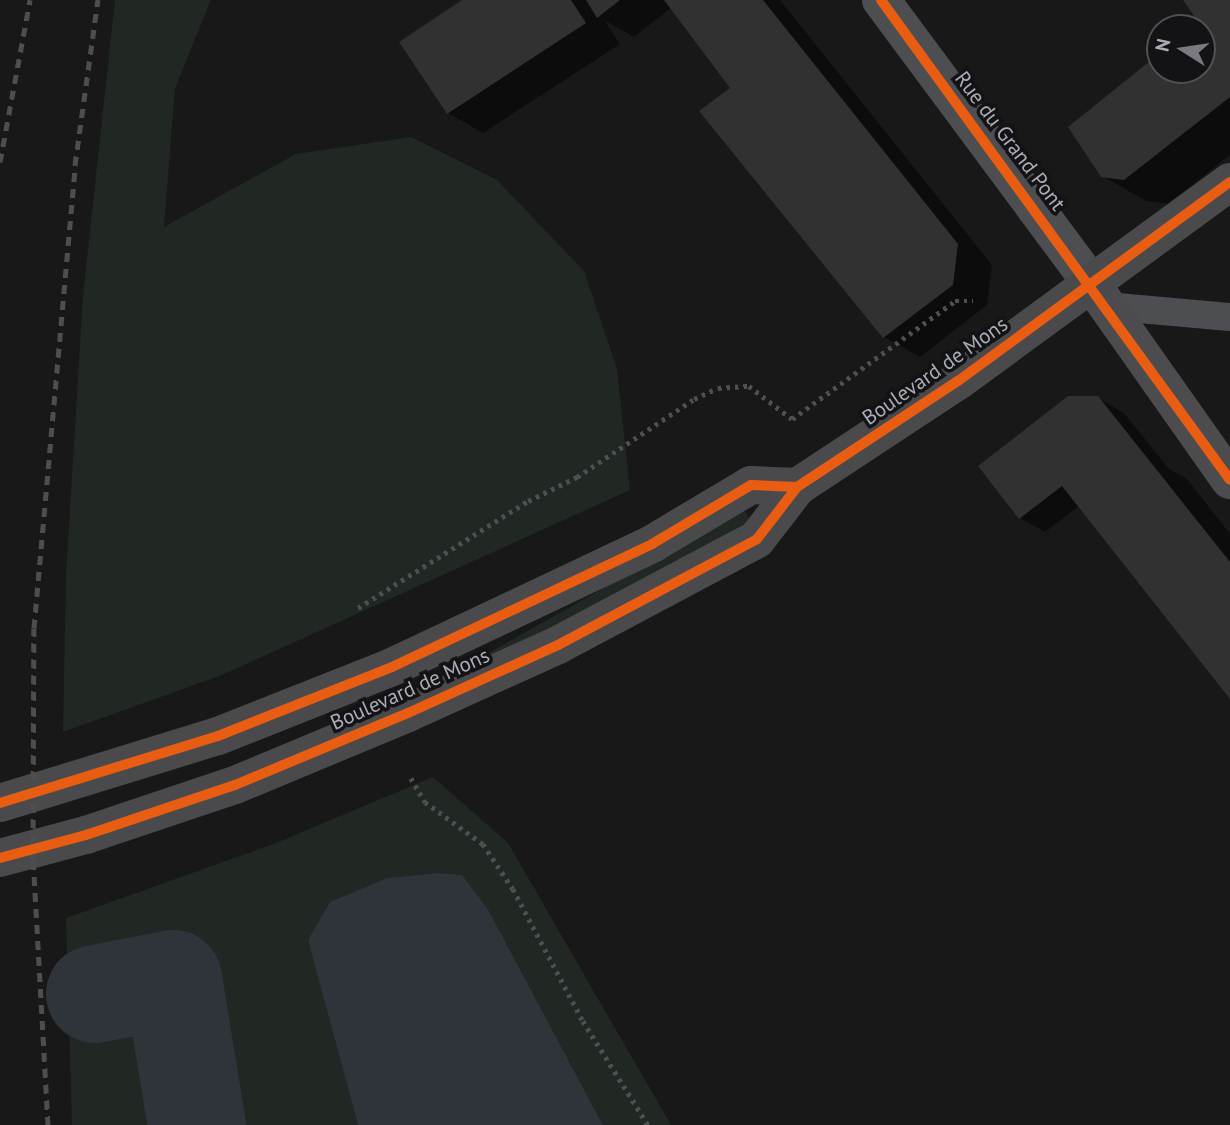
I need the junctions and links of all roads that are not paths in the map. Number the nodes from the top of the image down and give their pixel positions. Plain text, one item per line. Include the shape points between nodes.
1 (881, 0) edge
2 (1230, 182) edge
3 (1099, 295) junction
4 (1230, 317) edge
5 (1230, 480) edge
6 (797, 487) junction
7 (0, 803) edge
8 (0, 858) edge

1 - 3 street, Rue du Grand Pont
2 - 3 main road, Boulevard de Mons
3 - 4 lane
3 - 5 main road
3 - 6 main road, Boulevard de Mons
6 - 7 main road, Boulevard de Mons via 751,485 640,550 392,667 218,736
6 - 8 main road, Boulevard de Mons via 757,539 558,645 235,785 86,835

